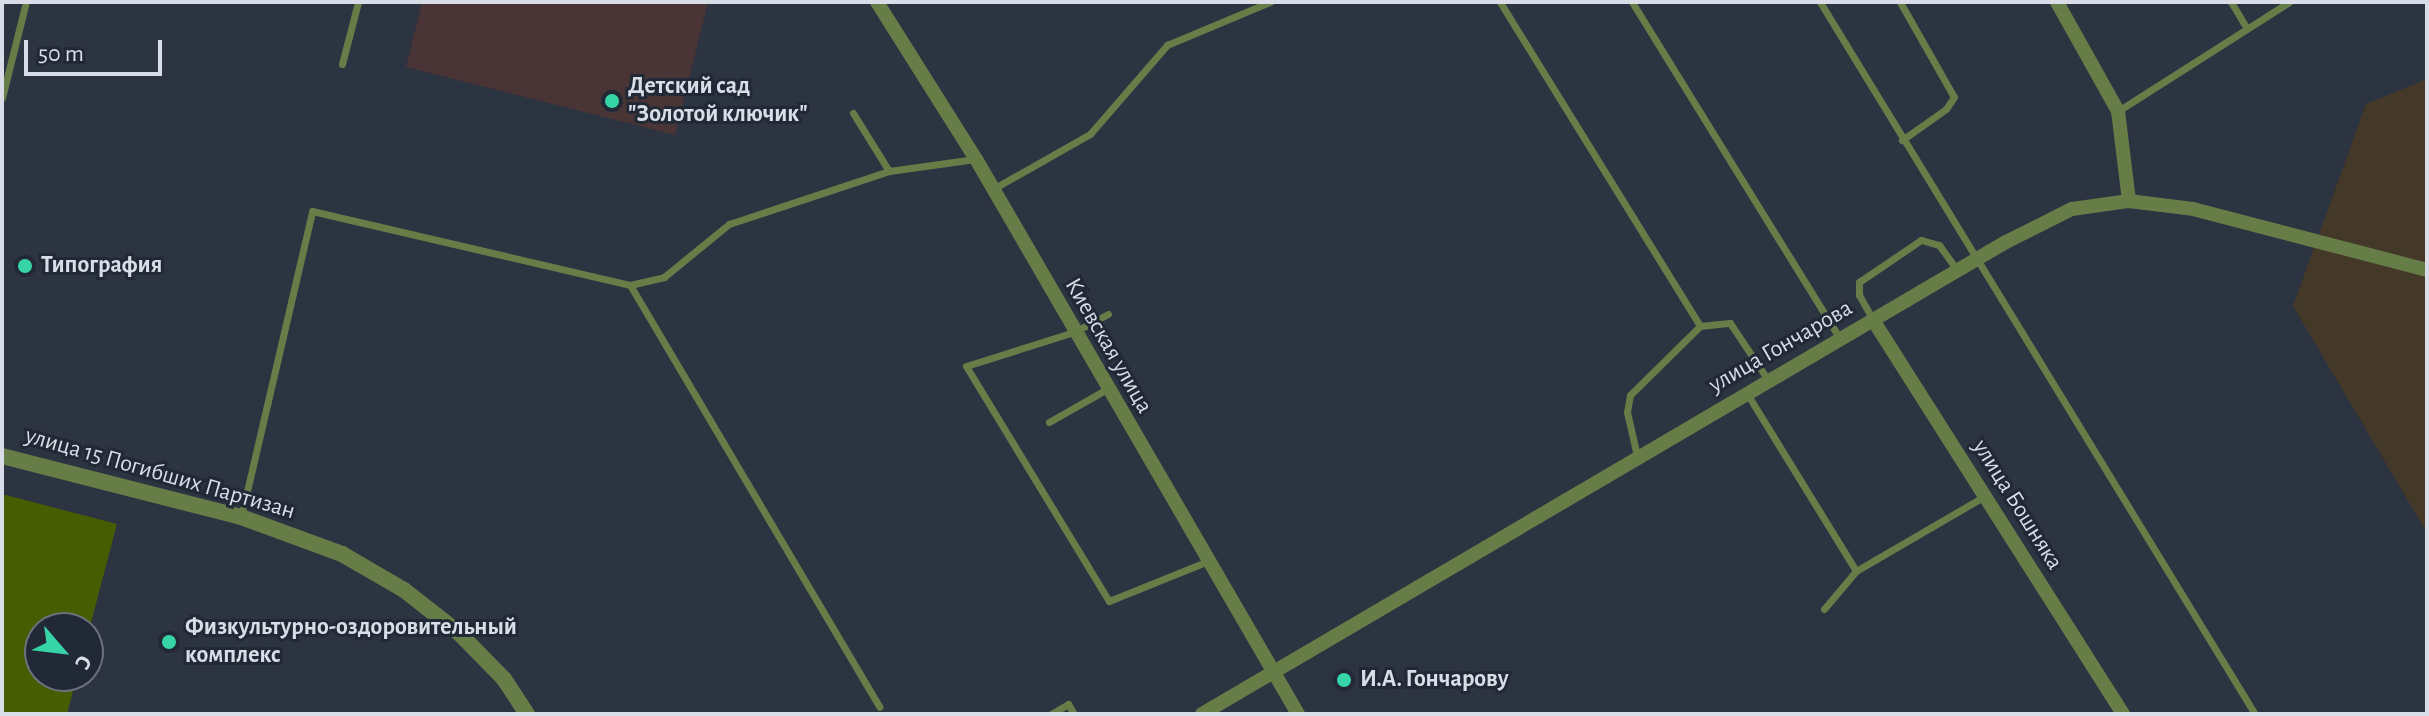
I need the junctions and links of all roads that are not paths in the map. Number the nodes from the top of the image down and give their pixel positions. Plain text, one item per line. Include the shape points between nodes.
1 (26, 2) edge
2 (358, 2) edge
3 (877, 2) edge
4 (1270, 2) edge
5 (1500, 2) edge
6 (1632, 2) edge
7 (1820, 2) edge
8 (1900, 2) edge
9 (2057, 2) edge
10 (2231, 2) edge
11 (2289, 2) edge
12 (2247, 29) junction
13 (342, 64) dead end
14 (2, 98) edge
15 (2118, 111) junction
16 (853, 113) dead end
17 (1902, 140) junction
18 (976, 159) junction
19 (889, 171) junction
20 (993, 189) junction
21 (2129, 201) junction
22 (1974, 260) junction
23 (1957, 270) junction
24 (2427, 270) edge
25 (630, 285) junction
26 (1108, 314) dead end
27 (1873, 320) junction
28 (1700, 326) junction
29 (1074, 332) junction
30 (1840, 339) junction
31 (1768, 380) junction
32 (1107, 389) junction
33 (1746, 392) junction
34 (1049, 422) dead end
35 (2, 456) edge
36 (1637, 456) junction
37 (1985, 496) junction
38 (241, 517) junction
39 (1208, 561) junction
40 (1856, 571) junction
41 (1824, 609) dead end
42 (1273, 672) junction
43 (880, 707) dead end
44 (2252, 713) edge
45 (527, 714) edge
46 (1051, 714) edge
47 (1074, 714) edge
48 (1202, 714) edge
49 (1298, 714) edge
50 (2123, 714) edge

1 - 14 lane
2 - 13 lane
3 - 18 street, Киевская улица
4 - 20 lane via 1167,45 1090,134
5 - 28 lane
6 - 30 lane
7 - 17 lane
8 - 17 lane via 1954,97 1946,109
9 - 15 street
10 - 12 lane
11 - 12 lane
12 - 15 lane
15 - 21 street
16 - 19 lane
17 - 22 lane
18 - 19 lane
18 - 20 street, Киевская улица
19 - 25 lane via 729,224 664,277
20 - 29 street, Киевская улица
21 - 22 street, улица Гончарова via 2072,209
21 - 24 street, улица Гончарова via 2193,209
22 - 23 street, улица Гончарова
22 - 44 lane
23 - 27 street, улица Гончарова
23 - 27 lane via 1939,245 1921,240 1859,282 1859,295
25 - 38 lane via 312,211
25 - 43 lane
26 - 29 lane
27 - 30 street, улица Гончарова
27 - 37 street, улица Бошняка
28 - 31 lane via 1730,323
28 - 36 lane via 1630,395 1627,412
29 - 32 street, Киевская улица
29 - 39 lane via 966,366 1109,601
30 - 31 street, улица Гончарова
31 - 33 street, улица Гончарова
32 - 34 lane
32 - 39 street, Киевская улица
33 - 36 street, улица Гончарова
33 - 40 lane
35 - 38 street, улица 15 Погибших Партизан
36 - 42 street, улица Гончарова
37 - 40 lane
37 - 50 street, улица Бошняка
38 - 45 street, улица 15 Погибших Партизан via 342,554 404,590 459,633 504,679
39 - 42 street, Киевская улица
40 - 41 lane
42 - 48 street, улица Гончарова
42 - 49 street, Киевская улица
46 - 47 lane via 1068,704

